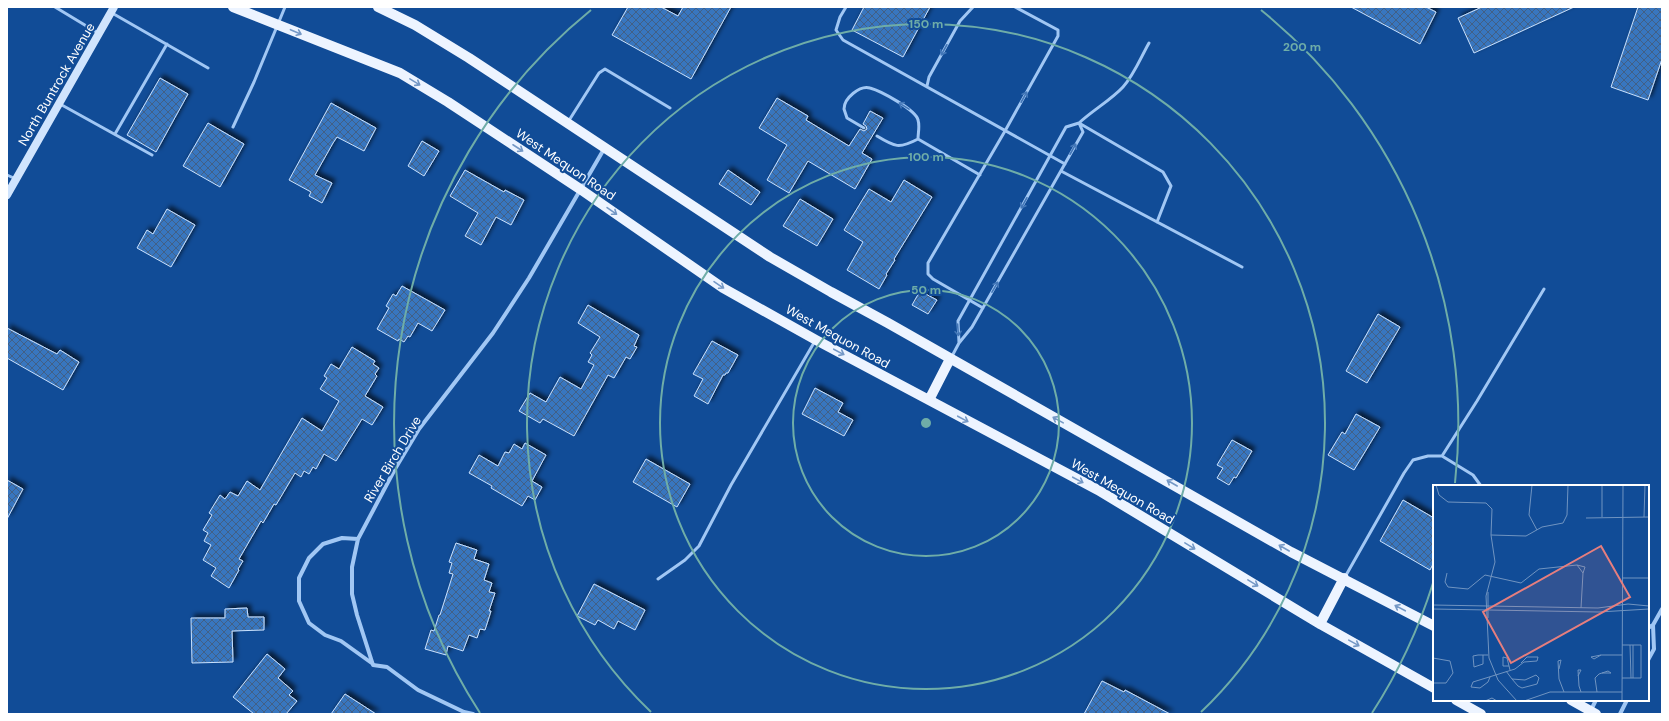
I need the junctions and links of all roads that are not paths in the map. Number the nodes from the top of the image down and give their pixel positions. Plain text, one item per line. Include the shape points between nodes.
1 (55, 7) edge
2 (234, 7) edge
3 (285, 7) edge
4 (378, 7) edge
5 (846, 7) edge
6 (973, 7) edge
7 (1015, 7) edge
8 (113, 10) edge
9 (277, 24) junction
10 (99, 34) junction
11 (1149, 43) dead end
12 (167, 44) junction
13 (208, 68) dead end
14 (927, 86) junction
15 (59, 103) junction
16 (670, 108) dead end
17 (567, 123) junction
18 (1079, 123) junction
19 (232, 127) dead end
20 (864, 128) dead end
21 (1005, 131) junction
22 (115, 134) junction
23 (877, 136) dead end
24 (918, 139) junction
25 (604, 148) junction
26 (152, 154) dead end
27 (1050, 156) junction
28 (1065, 164) junction
29 (1062, 170) junction
30 (7, 175) edge
31 (980, 175) junction
32 (16, 179) junction
33 (580, 189) junction
34 (7, 195) edge
35 (1157, 222) junction
36 (1242, 267) dead end
37 (1544, 289) dead end
38 (970, 300) junction
39 (983, 308) junction
40 (816, 340) junction
41 (959, 343) junction
42 (950, 359) junction
43 (929, 400) junction
44 (1442, 456) junction
45 (1480, 485) edge
46 (358, 539) junction
47 (1344, 578) junction
48 (658, 579) dead end
49 (1662, 609) edge
50 (1320, 624) junction
51 (1433, 625) edge
52 (1654, 625) junction
53 (1649, 628) edge
54 (1649, 658) edge
55 (373, 664) junction
56 (1433, 687) edge
57 (1458, 701) edge
58 (1573, 701) edge
59 (1596, 701) edge
60 (1626, 701) edge
61 (1592, 713) edge
62 (473, 714) edge
63 (1481, 714) edge
64 (1620, 714) edge

1 - 10 lane
2 - 9 main road, West Mequon Road
3 - 9 lane
4 - 17 main road via 469,58
5 - 14 lane via 836,30 843,40
6 -> 14 lane via 960,21 929,77
21 -> 7 lane via 1058,36 1058,30
8 - 10 street, North Buntrock Avenue
8 - 12 lane
9 - 19 lane via 254,82
9 -> 33 main road, West Mequon Road via 400,73
10 - 15 street, North Buntrock Avenue
11 - 18 lane via 1123,87
12 - 13 lane
12 - 22 lane
14 - 21 lane
15 - 22 lane
15 - 32 street, North Buntrock Avenue
16 - 17 lane via 605,69 599,73
17 - 25 main road
18 - 27 lane via 1066,127
28 -> 18 lane via 1083,132
18 - 35 lane via 1163,172 1171,186
24 -> 20 lane via 918,120 914,113 870,88 859,89 848,98 844,108 847,118
21 - 27 lane
21 - 31 lane
22 - 26 lane
23 - 24 lane via 892,145 906,146
24 - 31 lane
25 - 33 street, River Birch Drive
25 - 42 main road via 770,257
27 - 28 lane
27 -> 38 lane
28 - 29 lane
29 - 35 lane
39 -> 29 lane
30 - 32 lane
31 - 38 lane via 928,263 928,274 933,279
32 - 34 street, North Buntrock Avenue
33 -> 40 main road, West Mequon Road via 723,288
33 - 46 street, River Birch Drive via 529,278 493,333 419,429
35 - 36 lane
37 - 44 lane
38 - 39 lane
38 -> 41 lane via 958,321
39 - 41 lane
40 -> 43 main road, West Mequon Road
40 - 48 lane via 731,485 699,546 685,560
41 - 42 lane
42 - 43 main road
47 -> 42 main road via 1291,552
43 -> 50 main road, West Mequon Road via 1098,490
44 - 45 lane via 1474,475
44 - 47 lane via 1413,460
46 - 55 street, River Birch Drive via 352,567 352,594
46 - 55 street via 342,538 324,544 309,558 299,578 299,601 309,622 325,635 341,641
47 - 50 main road
51 -> 47 main road
49 - 52 street
50 -> 56 main road, West Mequon Road
52 - 53 street
52 - 54 street via 1654,649
55 - 62 street via 387,667 418,690
57 - 63 main road
58 - 61 main road
59 - 61 street
60 - 64 street

